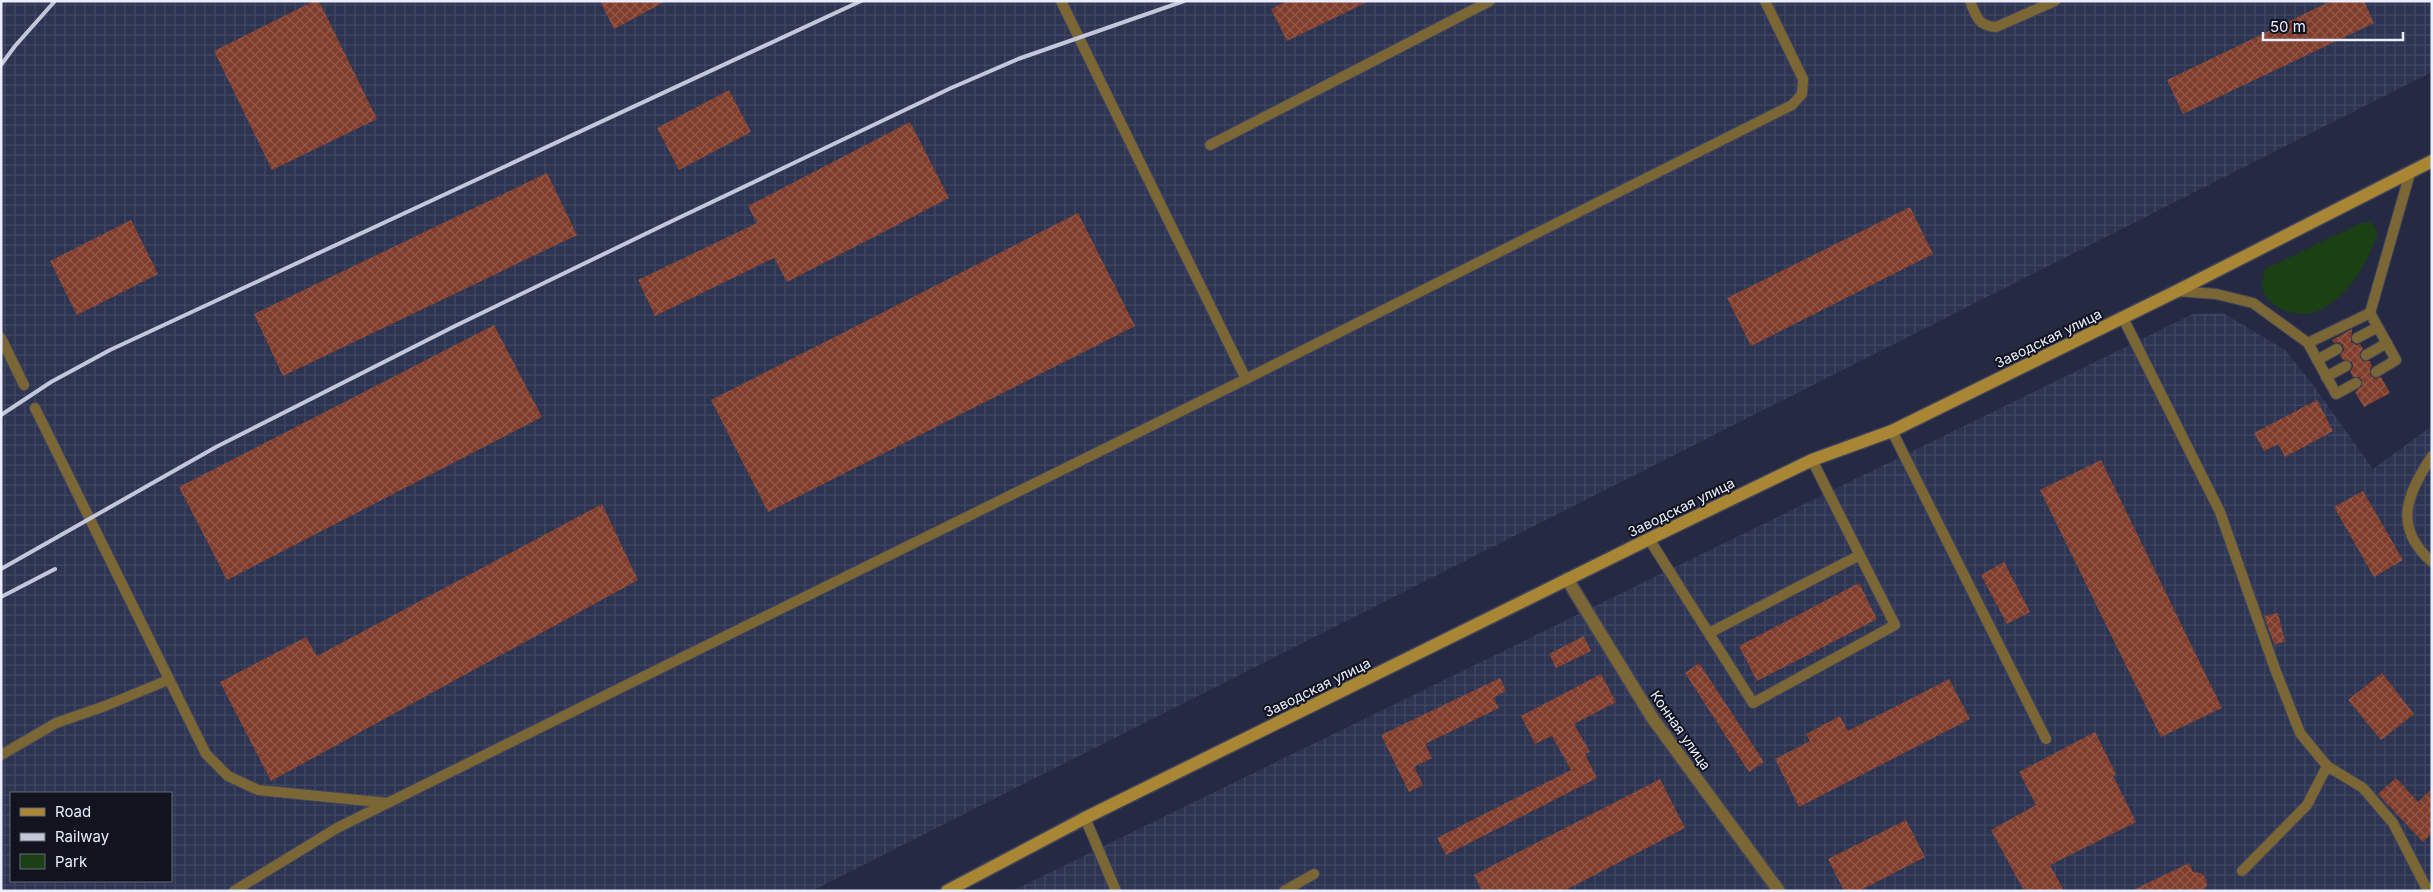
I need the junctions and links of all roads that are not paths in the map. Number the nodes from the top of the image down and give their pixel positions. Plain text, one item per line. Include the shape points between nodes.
1 (1061, 1) edge
2 (1490, 1) edge
3 (1765, 1) edge
4 (1970, 1) edge
5 (2055, 1) edge
6 (1210, 145) dead end
7 (2432, 161) edge
8 (2410, 173) junction
9 (2177, 291) junction
10 (2370, 314) junction
11 (2123, 318) junction
12 (2378, 327) junction
13 (1, 338) edge
14 (2357, 338) dead end
15 (2308, 343) junction
16 (2387, 343) junction
17 (2337, 349) dead end
18 (2366, 355) dead end
19 (2317, 360) junction
20 (2346, 366) dead end
21 (2376, 372) dead end
22 (2326, 377) junction
23 (1246, 379) junction
24 (2356, 383) dead end
25 (24, 385) dead end
26 (35, 408) dead end
27 (1892, 431) junction
28 (2432, 456) edge
29 (1812, 460) junction
30 (1649, 539) junction
31 (1860, 555) junction
32 (2432, 562) edge
33 (1567, 579) junction
34 (1709, 633) junction
35 (168, 680) junction
36 (2046, 739) dead end
37 (1, 755) edge
38 (2327, 766) junction
39 (389, 803) junction
40 (1085, 818) junction
41 (2242, 871) dead end
42 (1314, 874) dead end
43 (234, 891) edge
44 (948, 891) edge
45 (1116, 891) edge
46 (1284, 891) edge
47 (1779, 891) edge
48 (2428, 891) edge

1 - 23 lane
2 - 6 lane
3 - 23 lane via 1803,79 1802,94 1792,106
4 - 5 lane via 1979,22 1996,28
7 - 8 street, Заводская улица
8 - 9 street, Заводская улица
8 - 10 lane
9 - 11 street, Заводская улица
9 - 15 lane via 2216,294 2253,303
10 - 12 lane
10 - 15 lane
11 - 27 street, Заводская улица
11 - 38 lane via 2220,512 2300,733
12 - 14 lane
12 - 16 lane
13 - 25 lane
15 - 19 lane
16 - 18 lane
16 - 21 lane via 2396,360
17 - 19 lane
19 - 22 lane
20 - 22 lane
22 - 24 lane via 2336,394
23 - 39 lane
26 - 35 lane
27 - 29 street, Заводская улица
27 - 36 lane
28 - 32 lane via 2409,496 2407,512 2416,545
29 - 30 street, Заводская улица
29 - 31 lane
30 - 33 street, Заводская улица
30 - 34 lane
31 - 34 lane
31 - 34 lane via 1896,625 1753,703
33 - 40 street, Заводская улица
33 - 47 street, Конная улица via 1653,719
35 - 37 lane via 56,723
35 - 39 lane via 206,754 228,776 258,790
38 - 41 lane via 2307,805
38 - 48 lane via 2363,788 2393,823
39 - 43 lane via 336,828
40 - 44 street, Заводская улица
40 - 45 lane
42 - 46 lane

